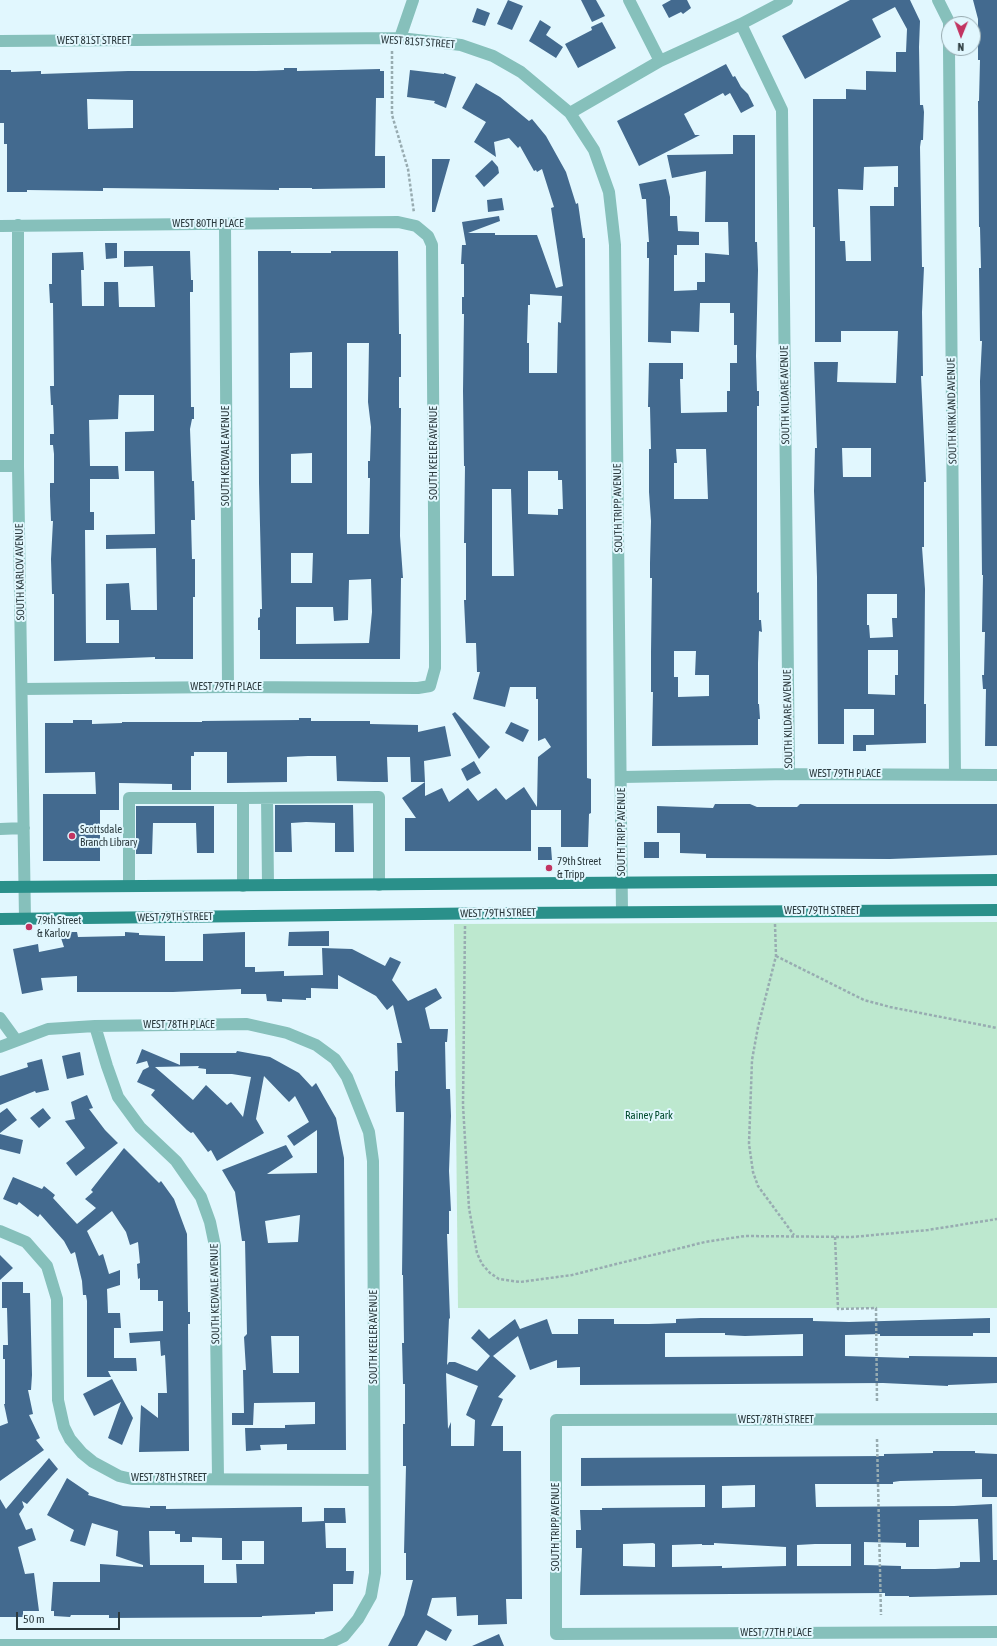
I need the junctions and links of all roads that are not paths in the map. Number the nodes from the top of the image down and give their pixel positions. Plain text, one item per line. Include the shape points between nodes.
1 (413, 0) edge
2 (629, 0) edge
3 (787, 0) edge
4 (938, 0) edge
5 (946, 16) edge
6 (740, 24) junction
7 (400, 38) junction
8 (0, 41) edge
9 (949, 56) edge
10 (660, 61) junction
11 (570, 113) junction
12 (225, 224) junction
13 (18, 225) junction
14 (0, 226) edge
15 (416, 226) joint
16 (0, 466) edge
17 (18, 466) junction
18 (228, 687) junction
19 (22, 689) junction
20 (435, 689) joint
21 (789, 774) junction
22 (956, 775) junction
23 (997, 775) edge
24 (622, 777) junction
25 (243, 798) junction
26 (267, 798) junction
27 (24, 828) junction
28 (0, 829) edge
29 (997, 880) edge
30 (622, 883) junction
31 (379, 885) junction
32 (129, 886) junction
33 (243, 886) junction
34 (268, 886) junction
35 (0, 887) edge
36 (24, 887) junction
37 (997, 910) edge
38 (622, 912) junction
39 (0, 919) edge
40 (25, 919) junction
41 (0, 1018) edge
42 (95, 1026) junction
43 (16, 1040) junction
44 (0, 1047) edge
45 (335, 1059) joint
46 (0, 1231) edge
47 (997, 1419) edge
48 (556, 1420) joint
49 (218, 1478) junction
50 (374, 1480) junction
51 (997, 1632) edge
52 (556, 1634) joint
53 (0, 1645) edge

1 - 7 street
2 - 10 street
3 - 6 street
4 - 5 street, SOUTH KIRKLAND AVENUE
6 - 10 street
6 - 21 street, SOUTH KILDARE AVENUE via 782,110
7 - 8 street, WEST 81ST STREET
7 - 11 street, WEST 81ST STREET via 461,45 493,56 521,72
9 - 22 street, SOUTH KIRKLAND AVENUE
10 - 11 street
11 - 24 street, SOUTH TRIPP AVENUE via 594,150 609,192 615,245
12 - 13 street, WEST 80TH PLACE
12 - 15 street, WEST 80TH PLACE via 398,222
12 - 18 street, SOUTH KEDVALE AVENUE
13 - 14 street, WEST 80TH PLACE
13 - 17 street, SOUTH KARLOV AVENUE
15 - 20 street, SOUTH KEELER AVENUE via 428,236 432,245
16 - 17 street
17 - 19 street, SOUTH KARLOV AVENUE
18 - 19 street, WEST 79TH PLACE
18 - 20 street, WEST 79TH PLACE
19 - 27 street, SOUTH KARLOV AVENUE
21 - 22 street, WEST 79TH PLACE
21 - 24 street, WEST 79TH PLACE
22 - 23 street, WEST 79TH PLACE
24 - 30 street, SOUTH TRIPP AVENUE
25 - 26 street
25 - 32 street via 129,798
25 - 33 street
26 - 31 street via 379,797
26 - 34 street
27 - 28 street
27 - 36 street, SOUTH KARLOV AVENUE
29 - 30 main road
30 - 31 main road
30 - 38 street, SOUTH TRIPP AVENUE
31 - 34 main road
32 - 33 main road
32 - 36 main road
33 - 34 main road
35 - 36 main road
36 - 40 street, SOUTH KARLOV AVENUE
37 - 38 main road, WEST 79TH STREET
38 - 40 main road, WEST 79TH STREET
39 - 40 main road, WEST 79TH STREET
41 - 43 street
42 - 43 street, WEST 78TH PLACE via 48,1029
42 - 45 street, WEST 78TH PLACE via 247,1024 287,1033 316,1045
42 - 49 street, SOUTH KEDVALE AVENUE via 118,1097 140,1127 176,1160 201,1197 210,1222 215,1246
43 - 44 street
45 - 50 street, SOUTH KEELER AVENUE via 347,1077 369,1132 373,1160
46 - 49 street, WEST 78TH STREET via 26,1242 47,1266 57,1299 58,1400 64,1427 82,1453 106,1470 132,1479
47 - 48 street, WEST 78TH STREET
48 - 52 street, SOUTH TRIPP AVENUE
49 - 50 street, WEST 78TH STREET
50 - 53 street, SOUTH KEELER AVENUE via 375,1573 371,1596 358,1619 344,1636 326,1645
51 - 52 street, WEST 77TH PLACE

